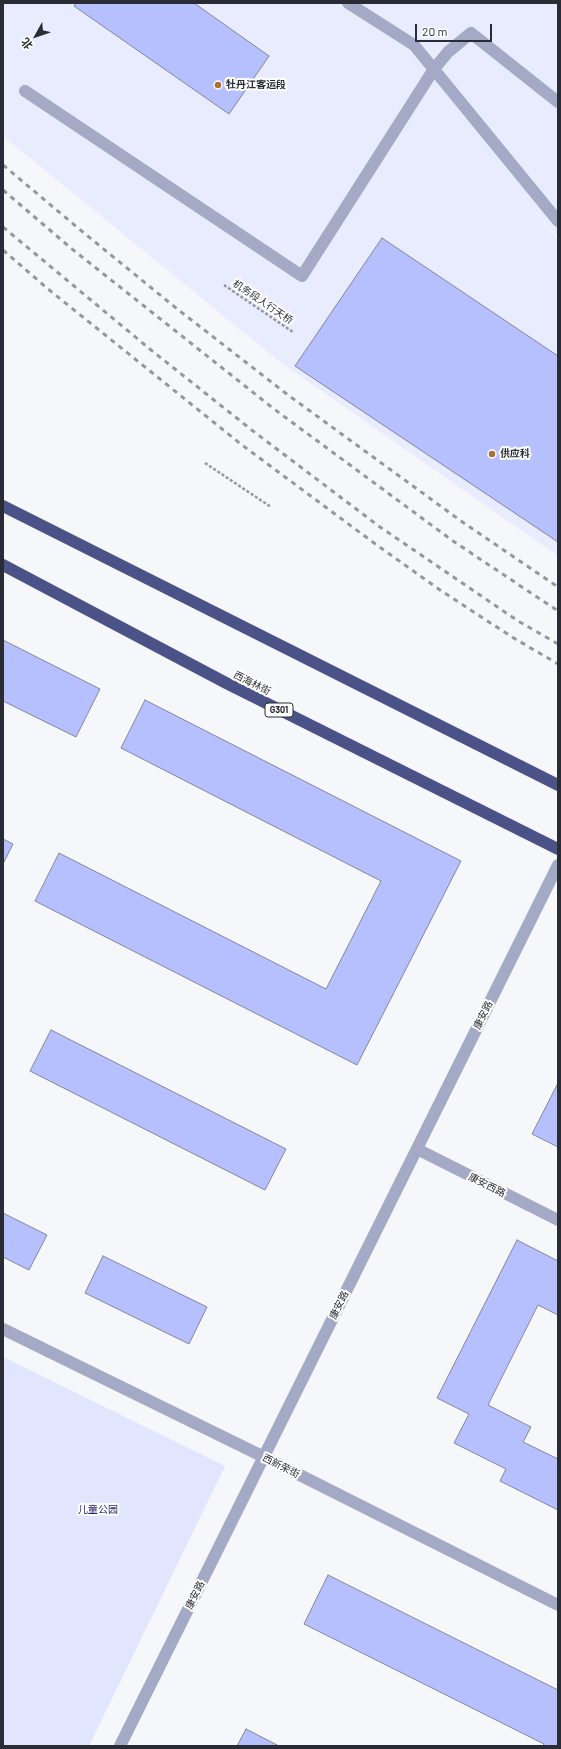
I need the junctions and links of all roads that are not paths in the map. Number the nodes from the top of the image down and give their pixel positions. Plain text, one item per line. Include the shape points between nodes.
1 (348, 3) edge
2 (434, 69) junction
3 (25, 91) dead end
4 (558, 102) edge
5 (558, 222) edge
6 (3, 506) edge
7 (3, 565) edge
8 (558, 785) edge
9 (558, 849) edge
10 (558, 865) edge
11 (417, 1149) junction
12 (558, 1220) edge
13 (3, 1329) edge
14 (264, 1457) junction
15 (558, 1605) edge
16 (120, 1746) edge

1 - 2 street via 414,45
2 - 3 street via 302,276
2 - 4 street via 448,52 471,33
2 - 5 street
6 - 8 highway
7 - 9 highway, 西海林街 / G301 via 228,684
10 - 11 street, 康安路
11 - 12 street, 康安西路
11 - 14 street, 康安路
13 - 14 street, 西新荣街
14 - 15 street, 西新荣街
14 - 16 street, 康安路

